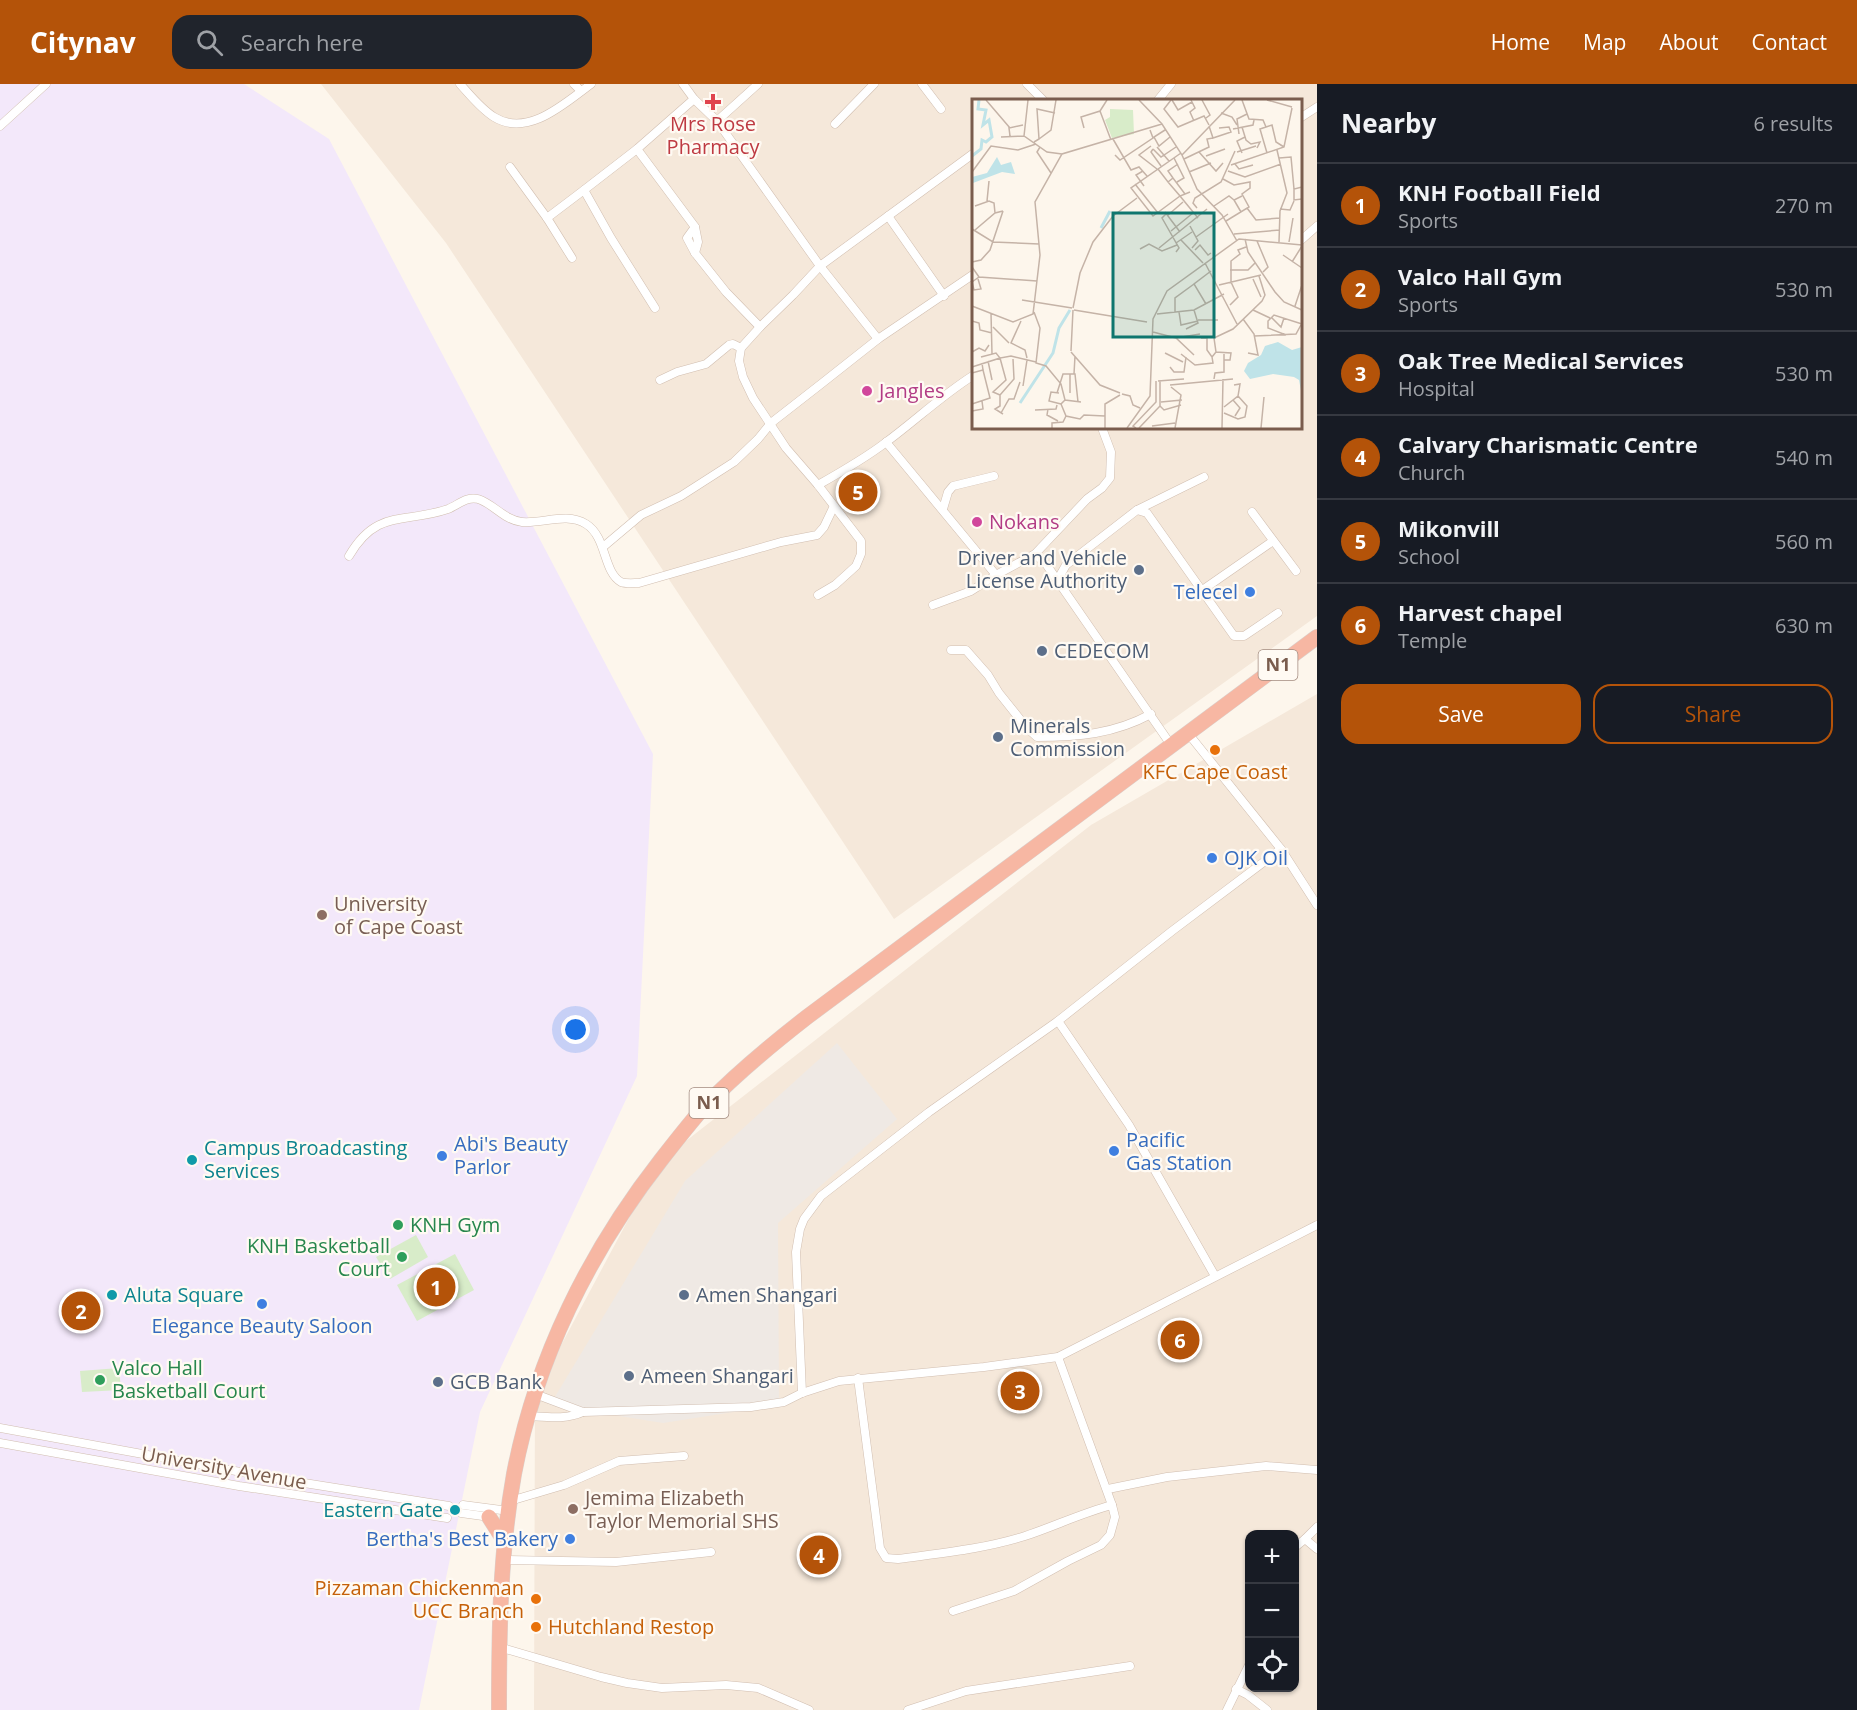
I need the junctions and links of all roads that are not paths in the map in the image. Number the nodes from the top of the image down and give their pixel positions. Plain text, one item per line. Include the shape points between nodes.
1 (46, 84) edge
2 (460, 84) edge
3 (574, 84) edge
4 (591, 84) edge
5 (683, 84) edge
6 (758, 84) edge
7 (874, 84) edge
8 (922, 84) edge
9 (1026, 84) edge
10 (1171, 84) edge
11 (581, 91) junction
12 (694, 99) junction
13 (1037, 99) edge
14 (1159, 99) edge
15 (1317, 107) edge
16 (941, 109) dead end
17 (1302, 117) edge
18 (717, 121) junction
19 (835, 124) dead end
20 (0, 126) edge
21 (637, 149) junction
22 (972, 154) edge
23 (510, 167) dead end
24 (584, 190) junction
25 (888, 216) junction
26 (547, 218) junction
27 (1317, 226) edge
28 (1302, 239) edge
29 (572, 258) dead end
30 (820, 266) junction
31 (972, 275) edge
32 (944, 296) junction
33 (655, 308) dead end
34 (760, 327) junction
35 (878, 339) junction
36 (741, 348) junction
37 (972, 376) edge
38 (660, 380) dead end
39 (771, 423) junction
40 (1102, 429) edge
41 (886, 442) junction
42 (994, 476) dead end
43 (1204, 477) dead end
44 (818, 485) junction
45 (834, 506) junction
46 (943, 509) junction
47 (1137, 510) junction
48 (1252, 512) dead end
49 (1273, 541) junction
50 (603, 547) junction
51 (1035, 554) junction
52 (350, 556) dead end
53 (1296, 571) dead end
54 (996, 575) junction
55 (1058, 579) junction
56 (1201, 591) junction
57 (818, 595) dead end
58 (933, 605) dead end
59 (1278, 613) dead end
60 (1317, 637) edge
61 (951, 650) dead end
62 (1151, 714) junction
63 (1187, 732) junction
64 (1171, 745) junction
65 (1281, 849) junction
66 (1317, 905) edge
67 (1058, 1021) junction
68 (1317, 1226) edge
69 (1215, 1276) junction
70 (1058, 1357) junction
71 (858, 1378) junction
72 (802, 1393) junction
73 (535, 1394) junction
74 (583, 1412) junction
75 (528, 1416) junction
76 (0, 1428) edge
77 (0, 1443) edge
78 (684, 1456) dead end
79 (1317, 1470) edge
80 (1108, 1489) junction
81 (1112, 1505) junction
82 (449, 1506) dead end
83 (510, 1506) junction
84 (462, 1509) dead end
85 (490, 1513) junction
86 (447, 1518) dead end
87 (1317, 1527) edge
88 (1305, 1539) junction
89 (505, 1542) junction
90 (1299, 1544) edge
91 (1317, 1550) edge
92 (711, 1552) dead end
93 (503, 1560) junction
94 (953, 1611) dead end
95 (499, 1647) junction
96 (1130, 1666) dead end
97 (1245, 1672) edge
98 (1236, 1689) junction
99 (499, 1710) edge
100 (809, 1710) edge
101 (908, 1710) edge
102 (1227, 1710) edge
103 (1266, 1710) edge

1 - 20 street
2 - 11 street via 495,118 511,123 541,119
3 - 11 street
4 - 11 street
5 - 12 street
6 - 18 street
7 - 19 street
8 - 16 street
9 - 13 street
10 - 14 street
12 - 18 street
12 - 21 street
15 - 17 street
18 - 30 street
21 - 24 street
21 - 34 street via 695,227 695,253
22 - 25 street
23 - 26 street
24 - 26 street
24 - 33 street
25 - 30 street
25 - 32 street
26 - 29 street
27 - 28 street
30 - 34 street
30 - 35 street
31 - 32 street
32 - 35 street
34 - 36 street
35 - 39 street
36 - 38 street via 729,345 706,364
36 - 39 street via 742,376
37 - 41 street
39 - 44 street via 786,448
39 - 50 street via 734,462 681,496 641,515
40 - 51 street via 1111,452 1110,478
41 - 44 street
41 - 46 street
42 - 46 street via 953,486
43 - 47 street
44 - 45 street
45 - 50 street via 817,535 639,583 623,583 616,578
45 - 57 street via 861,542 861,554 856,566
46 - 54 street
47 - 55 street via 1066,565
47 - 56 street via 1147,513
48 - 49 street
49 - 53 street
49 - 56 street
50 - 52 street via 585,524 558,518 514,521 471,498 448,509 380,525 367,532
51 - 54 street
51 - 55 street
54 - 58 street via 971,591
55 - 62 street
56 - 59 street via 1234,636 1244,636
60 - 63 highway, N1
61 - 62 street via 966,650 1036,737 1122,728
62 - 64 street
63 - 64 highway, N1
63 - 65 street
64 - 73 highway, N1 via 807,1017 704,1108 636,1192 592,1263 558,1330
65 - 66 street
65 - 67 street
67 - 69 street via 1138,1141
67 - 72 street via 929,1112 812,1206 800,1229 796,1252
68 - 69 street
69 - 70 street
70 - 71 street
70 - 80 street
71 - 72 street
71 - 81 street via 880,1548 886,1558 985,1546
72 - 74 street via 784,1402 751,1407
73 - 74 street
73 - 75 highway, N1
74 - 75 street via 561,1418
75 - 83 highway, N1
76 - 82 street, University Avenue
77 - 86 street, University Avenue
78 - 83 street via 619,1461
79 - 80 street via 1256,1466
80 - 81 street
81 - 94 street via 1115,1517 1110,1535 1101,1545 1014,1591
83 - 85 highway
83 - 85 street
83 - 89 highway, N1
84 - 85 street
85 - 89 highway
87 - 88 street
88 - 90 street
88 - 91 street
89 - 93 highway, N1
92 - 93 street via 616,1562
93 - 95 highway, N1
95 - 99 highway, N1
95 - 100 street via 627,1683 662,1688 758,1688
96 - 101 street via 966,1691
97 - 98 street
98 - 102 street
98 - 103 street

